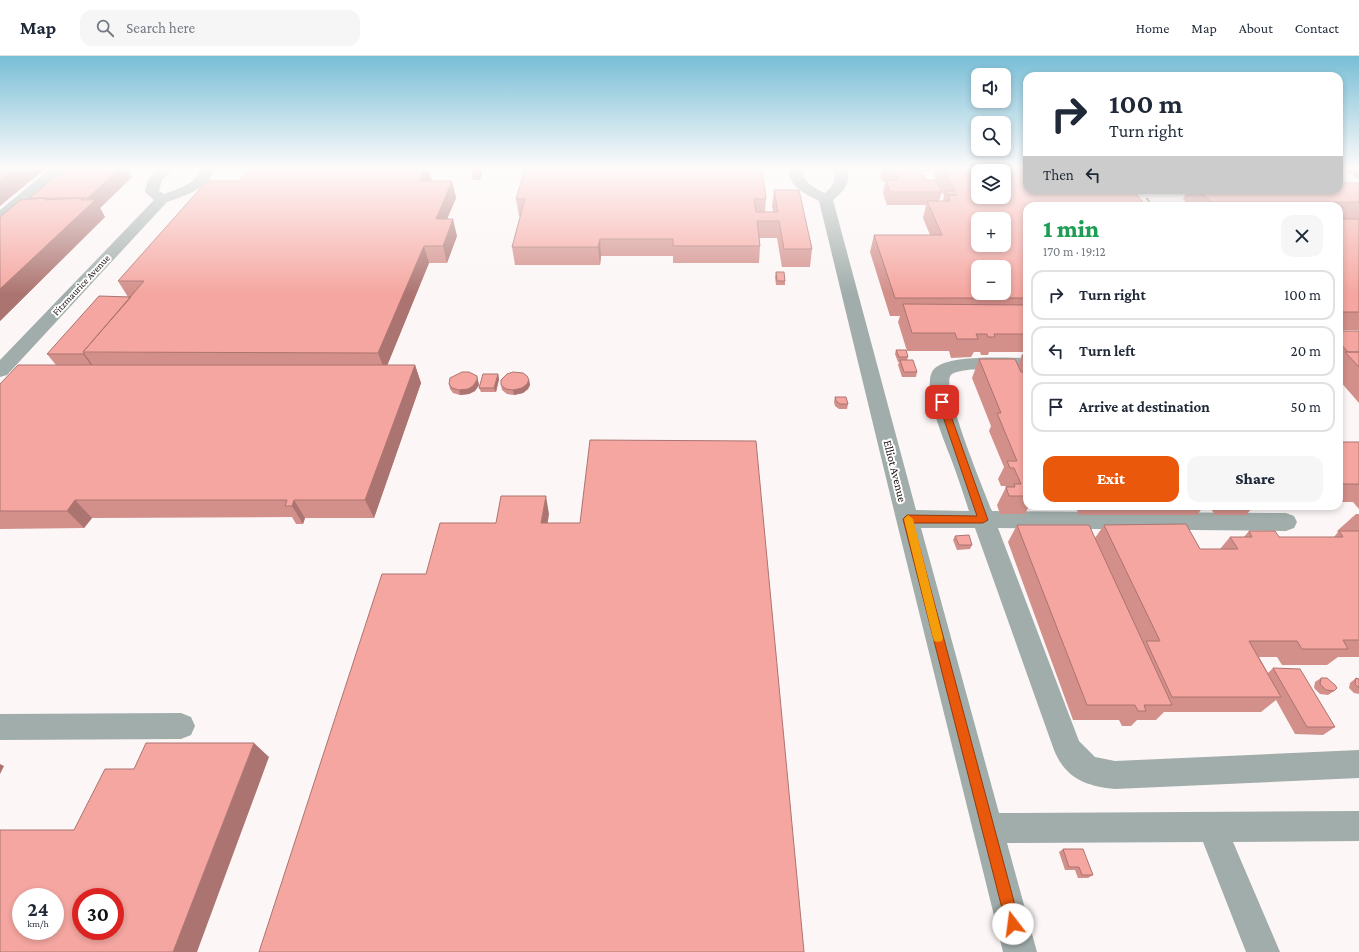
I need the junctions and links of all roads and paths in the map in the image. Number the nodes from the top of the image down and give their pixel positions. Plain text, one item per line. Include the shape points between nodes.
1 (151, 211) edge
2 (829, 211) edge
3 (0, 347) edge
4 (23, 347) junction
5 (1023, 364) edge
6 (0, 370) edge
7 (907, 519) junction
8 (983, 520) junction
9 (1286, 522) dead end
10 (181, 726) dead end
11 (0, 728) edge
12 (1359, 764) edge
13 (1359, 826) edge
14 (1212, 827) junction
15 (988, 828) junction
16 (1020, 952) edge
17 (1263, 952) edge

1 - 4 street, Fitzmaurice Avenue
2 - 7 street, Elliot Avenue
3 - 4 street
4 - 6 street, Fitzmaurice Avenue
5 - 8 street via 968,364 950,367 941,373 938,381 942,402
7 - 8 street
7 - 15 street, Elliot Avenue
8 - 9 street
8 - 12 street via 1068,750 1077,763 1092,772 1115,775
10 - 11 street
13 - 14 street
14 - 15 street
14 - 17 street
15 - 16 street, Elliot Avenue

